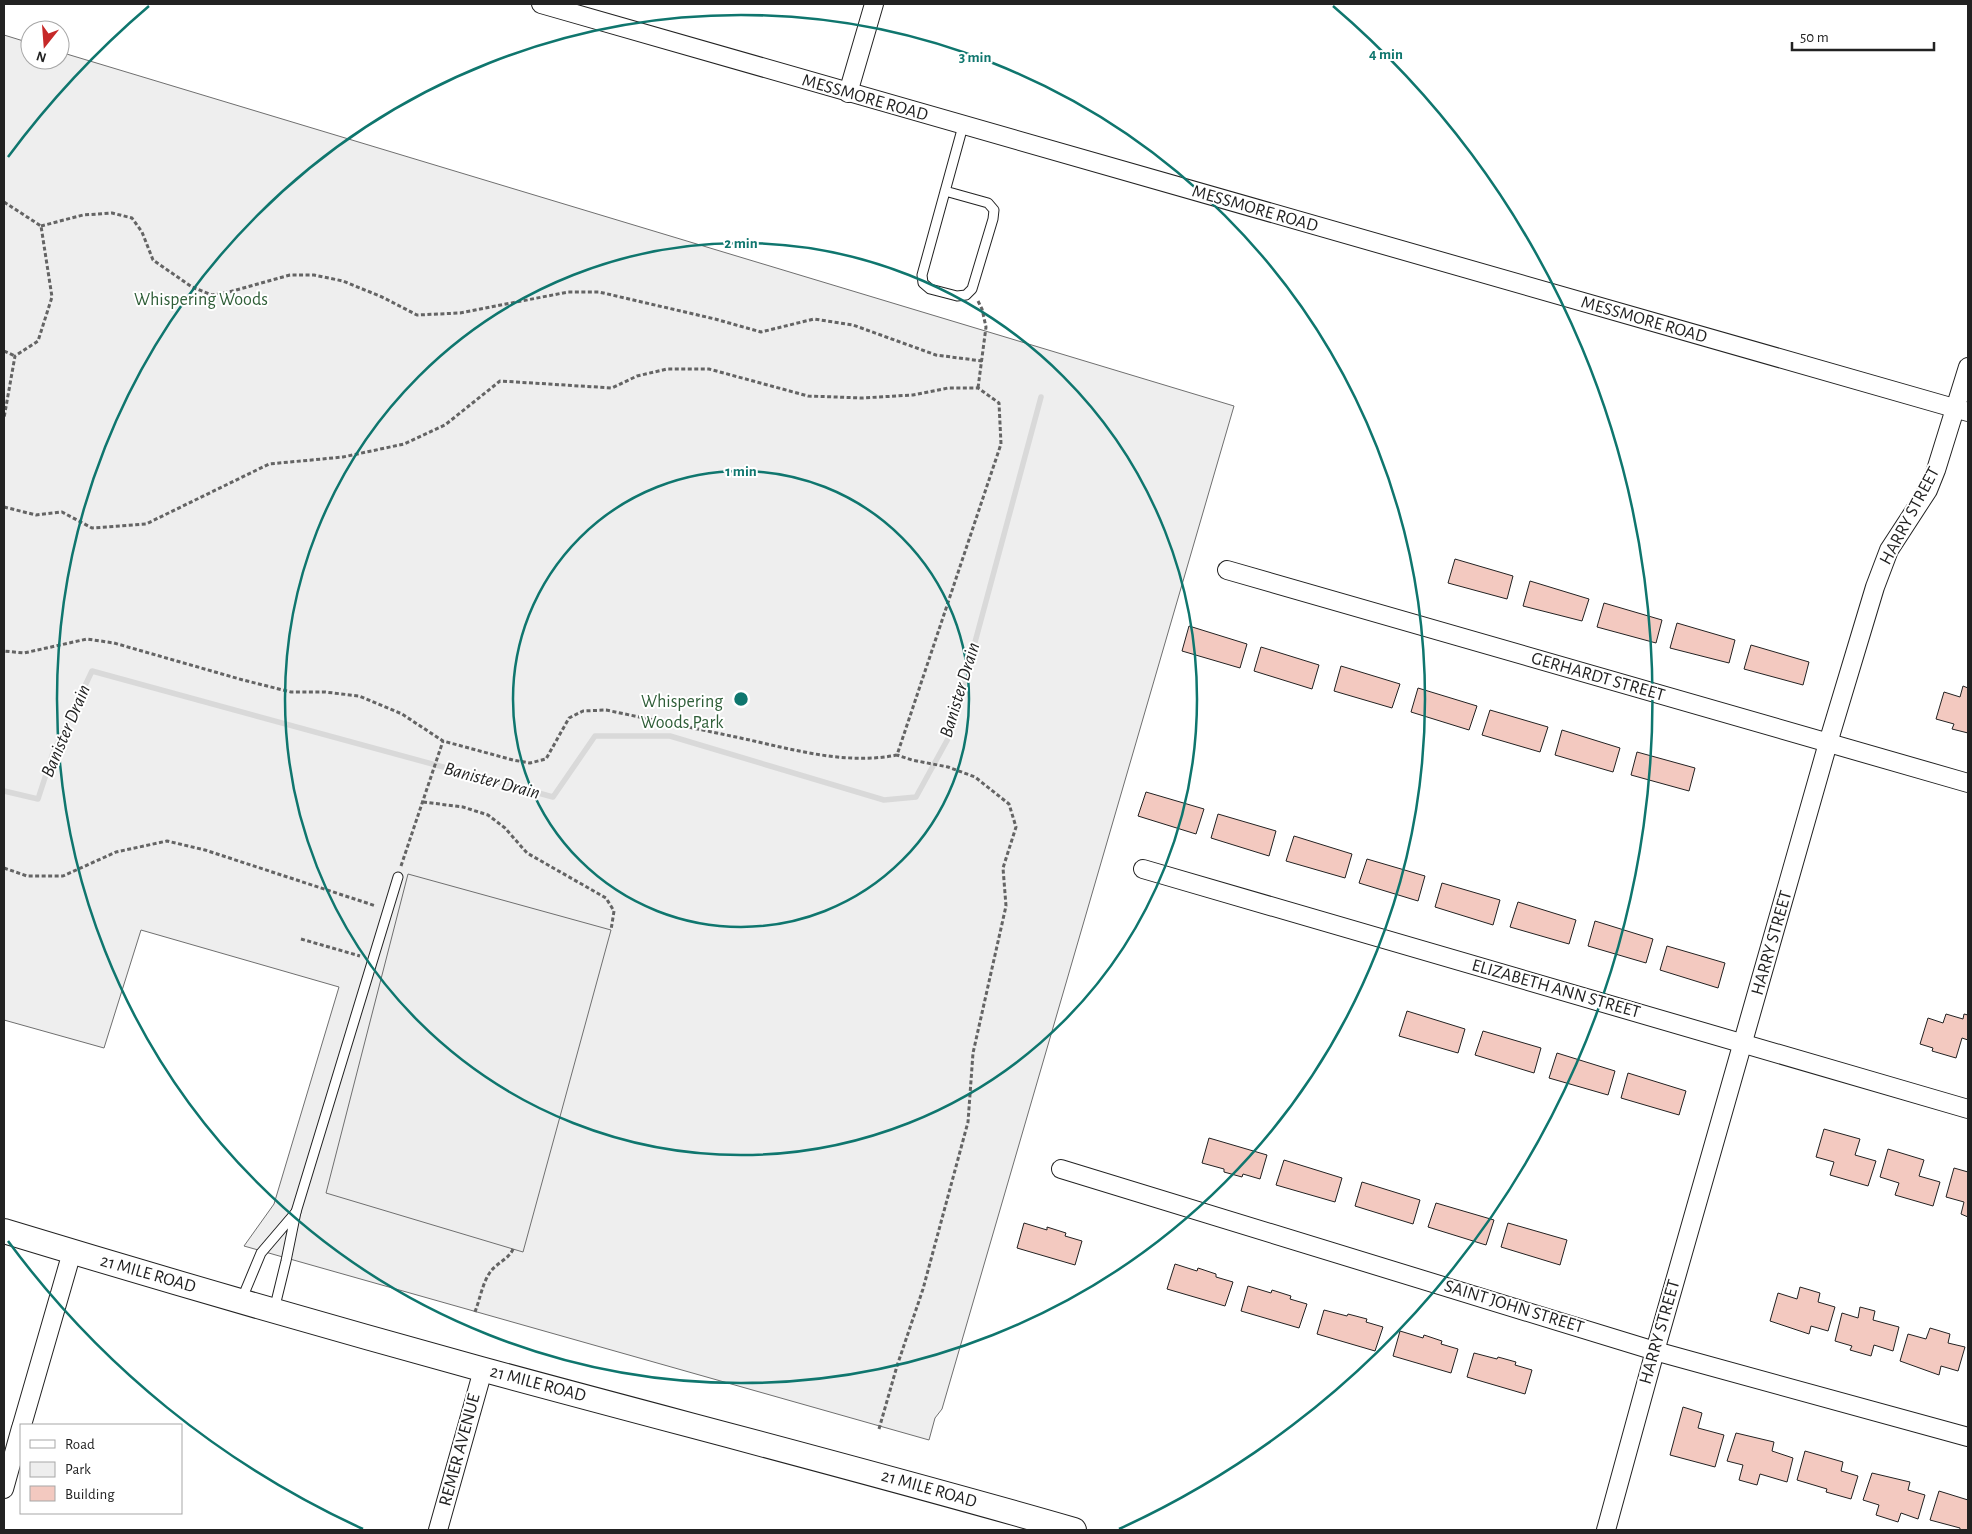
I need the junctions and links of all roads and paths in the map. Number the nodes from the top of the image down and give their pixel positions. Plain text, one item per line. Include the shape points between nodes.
1 (542, 4) edge
2 (874, 4) edge
3 (848, 93) junction
4 (963, 126) junction
5 (946, 191) junction
6 (4, 202) edge
7 (41, 226) junction
8 (972, 290) junction
9 (4, 351) edge
10 (15, 356) junction
11 (982, 361) junction
12 (1968, 367) edge
13 (978, 388) junction
14 (1962, 410) edge
15 (4, 418) edge
16 (4, 507) edge
17 (1227, 570) dead end
18 (4, 651) edge
19 (444, 741) junction
20 (1828, 743) junction
21 (897, 755) junction
22 (1968, 783) edge
23 (423, 802) junction
24 (4, 868) edge
25 (1143, 869) dead end
26 (398, 877) joint
27 (388, 910) junction
28 (611, 930) dead end
29 (301, 939) dead end
30 (373, 960) junction
31 (1743, 1044) junction
32 (1968, 1110) edge
33 (1061, 1168) dead end
34 (296, 1212) junction
35 (4, 1231) edge
36 (513, 1249) dead end
37 (72, 1252) junction
38 (241, 1301) junction
39 (274, 1311) junction
40 (475, 1312) dead end
41 (1655, 1351) junction
42 (483, 1370) junction
43 (23, 1424) edge
44 (880, 1429) dead end
45 (20, 1434) edge
46 (1968, 1437) edge
47 (4, 1489) edge
48 (1033, 1524) edge
49 (438, 1530) edge
50 (1074, 1530) edge
51 (1606, 1530) edge

1 - 3 street, MESSMORE ROAD
2 - 3 street
3 - 4 street, MESSMORE ROAD
4 - 5 lane
4 - 14 street, MESSMORE ROAD
5 - 8 lane via 988,203 994,210
5 - 8 lane via 922,275 923,283 930,289 957,296
6 - 7 path
7 - 10 path via 52,298 38,341
7 - 11 path via 112,213 132,218 142,232 153,260 192,287 212,295 290,275 314,275 343,281 417,315 460,313 568,292 599,292 762,332 814,319 853,325 936,355
8 - 11 path via 986,327
9 - 10 path
10 - 15 path
11 - 13 path
12 - 14 street, HARRY STREET
13 - 16 path via 948,388 913,396 808,396 709,369 667,369 637,376 612,388 500,381 446,425 404,444 342,457 269,464 146,524 92,528 62,512 36,515
13 - 21 path via 999,403 1000,444
14 - 20 street, HARRY STREET via 1928,490 1882,566
17 - 20 street, GERHARDT STREET
18 - 19 path via 24,653 87,639 114,643 292,692 359,696 402,714
19 - 21 path via 530,763 546,759 569,718 583,710 606,710 848,759
19 - 23 path
20 - 22 street, GERHARDT STREET
20 - 31 street, HARRY STREET
21 - 44 path via 976,777 1009,804 1016,827 1003,868 1006,906 973,1053 968,1122 923,1289
23 - 26 path
23 - 28 path via 488,814 527,853 606,898 614,911
24 - 27 path via 27,876 63,876 116,852 167,841 205,850
25 - 31 street, ELIZABETH ANN STREET
26 - 27 lane
27 - 30 lane
29 - 30 path
30 - 34 lane
31 - 32 street, ELIZABETH ANN STREET
31 - 41 street, HARRY STREET
33 - 41 street, SAINT JOHN STREET
34 - 38 lane via 260,1253
34 - 39 lane
35 - 37 street, 21 MILE ROAD
36 - 40 path via 490,1272
37 - 38 street, 21 MILE ROAD
37 - 43 street
38 - 39 street, 21 MILE ROAD
39 - 42 street, 21 MILE ROAD
41 - 46 street, SAINT JOHN STREET
41 - 51 street, HARRY STREET
42 - 48 street, 21 MILE ROAD via 868,1471
42 - 49 street, REMER AVENUE
45 - 47 street
48 - 50 street, 21 MILE ROAD

